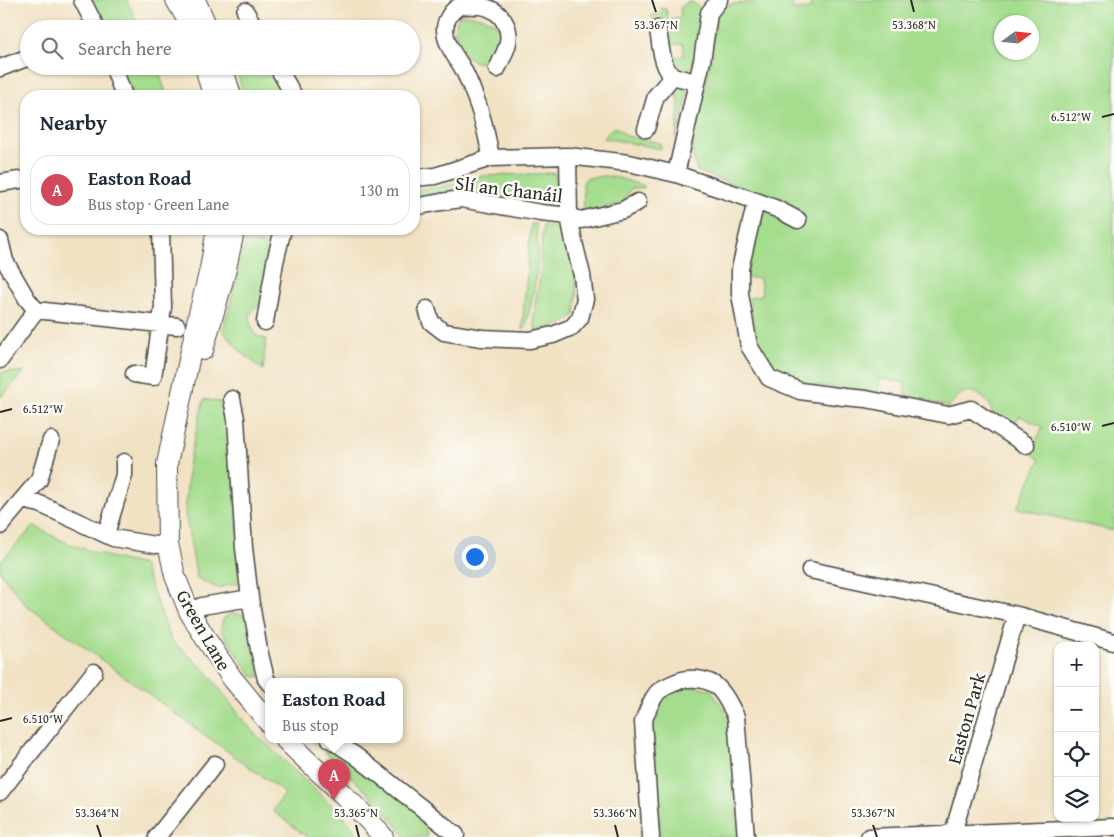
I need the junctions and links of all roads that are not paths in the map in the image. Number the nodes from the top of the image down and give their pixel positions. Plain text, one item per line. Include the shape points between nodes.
1 (176, 0) edge
2 (195, 0) edge
3 (719, 0) edge
4 (85, 1) edge
5 (245, 11) dead end
6 (93, 20) edge
7 (186, 20) edge
8 (204, 20) edge
9 (250, 20) edge
10 (658, 29) dead end
11 (20, 60) edge
12 (0, 68) edge
13 (496, 70) dead end
14 (116, 75) edge
15 (207, 75) edge
16 (219, 75) edge
17 (225, 75) edge
18 (282, 75) edge
19 (673, 76) junction
20 (698, 82) junction
21 (122, 90) edge
22 (211, 90) edge
23 (222, 90) edge
24 (229, 90) edge
25 (291, 90) edge
26 (646, 129) dead end
27 (568, 156) junction
28 (491, 158) junction
29 (676, 174) junction
30 (420, 177) edge
31 (20, 180) edge
32 (0, 183) edge
33 (756, 200) junction
34 (638, 202) dead end
35 (420, 206) edge
36 (570, 216) junction
37 (798, 220) dead end
38 (161, 235) edge
39 (216, 235) edge
40 (223, 235) edge
41 (233, 235) edge
42 (282, 235) edge
43 (0, 240) edge
44 (3, 262) edge
45 (210, 268) junction
46 (427, 309) dead end
47 (36, 310) junction
48 (265, 322) dead end
49 (169, 325) junction
50 (0, 360) edge
51 (134, 374) dead end
52 (232, 399) dead end
53 (51, 440) dead end
54 (1026, 445) dead end
55 (124, 462) dead end
56 (167, 464) junction
57 (22, 500) junction
58 (0, 526) edge
59 (106, 534) junction
60 (168, 544) junction
61 (810, 570) dead end
62 (250, 598) junction
63 (189, 611) junction
64 (1017, 615) junction
65 (1114, 642) edge
66 (94, 672) dead end
67 (266, 678) edge
68 (265, 718) edge
69 (289, 743) edge
70 (336, 743) edge
71 (215, 764) dead end
72 (0, 792) edge
73 (1114, 827) edge
74 (953, 833) junction
75 (456, 835) dead end
76 (158, 837) edge
77 (383, 837) edge
78 (651, 837) edge
79 (746, 837) edge
80 (869, 837) edge

1 - 7 street
2 - 8 street
3 - 20 street via 709,13
4 - 6 street
5 - 9 street
10 - 19 street via 663,59
11 - 12 street
13 - 28 street via 509,37 501,15 489,7 459,7 449,16 444,28 447,42 474,92
14 - 21 street
15 - 22 street
16 - 23 street
17 - 24 street
18 - 25 street
19 - 20 street
19 - 26 street via 656,96
20 - 29 street
27 - 28 street
27 - 29 street via 629,163
27 - 36 street, Slí an Chanáil
28 - 30 street via 435,176
29 - 33 street
31 - 32 street
33 - 37 street
33 - 54 street via 740,269 740,294 749,346 770,378 800,391 866,399 948,415 970,409
34 - 36 street, Slí an Chanáil via 623,210 581,220
35 - 36 street, Slí an Chanáil via 461,199
36 - 46 street, Slí an Chanáil via 585,299 580,318 572,327 530,340 482,338 444,332 431,322
38 - 49 street via 163,307
39 - 45 street, Green Lane
40 - 45 street
41 - 56 street, Green Lane via 226,273
42 - 48 street
43 - 44 street
44 - 47 street
45 - 56 street, Green Lane
47 - 49 street
47 - 50 street
49 - 51 street via 153,377
52 - 62 street
53 - 57 street via 39,480
55 - 59 street via 124,475
56 - 60 street, Green Lane
57 - 58 street
57 - 59 street via 40,504
59 - 60 street via 155,545
60 - 63 street, Green Lane via 175,576
61 - 64 street
62 - 63 street
62 - 67 street
63 - 68 street, Green Lane via 232,678
64 - 65 street
64 - 74 street, Easton Park
66 - 72 street
69 - 77 street
70 - 75 street
71 - 76 street
73 - 74 street
74 - 80 street
78 - 79 street via 643,722 658,691 688,679 708,681 716,686 736,717

